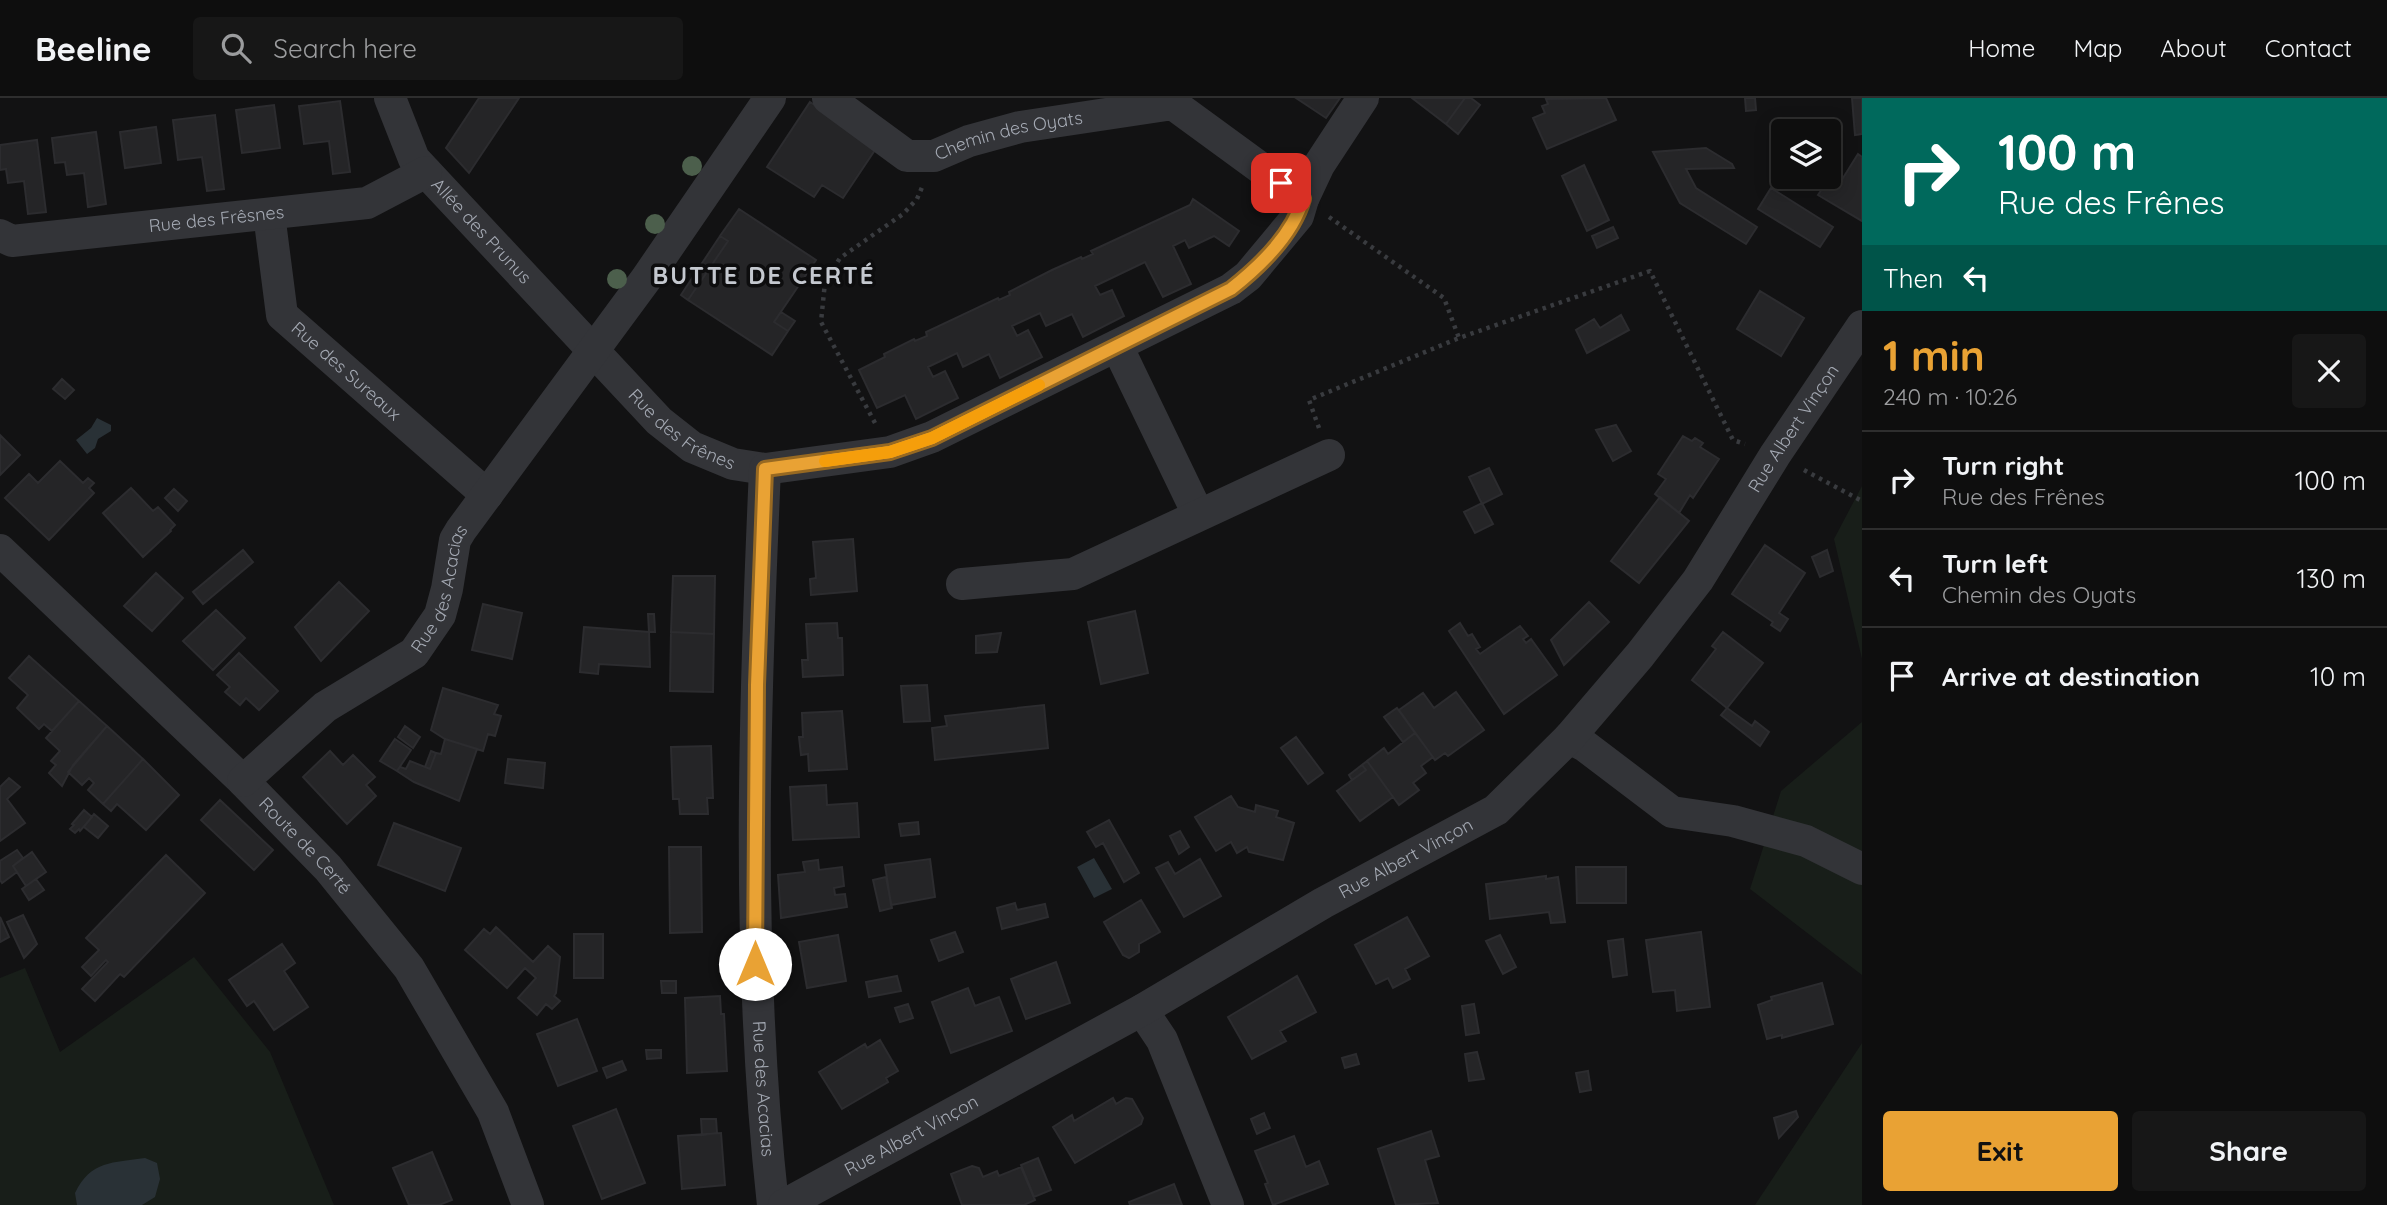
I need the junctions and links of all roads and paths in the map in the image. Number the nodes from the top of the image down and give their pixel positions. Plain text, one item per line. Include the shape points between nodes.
1 (390, 98) edge
2 (770, 98) edge
3 (828, 98) edge
4 (1363, 98) edge
5 (934, 156) junction
6 (426, 172) junction
7 (1303, 199) junction
8 (269, 214) junction
9 (0, 235) edge
10 (1862, 326) edge
11 (1460, 338) junction
12 (1117, 346) junction
13 (594, 351) junction
14 (890, 452) junction
15 (1329, 455) joint
16 (1775, 455) junction
17 (765, 469) junction
18 (487, 495) junction
19 (1862, 500) edge
20 (1198, 514) junction
21 (0, 550) edge
22 (962, 584) dead end
23 (1569, 738) junction
24 (243, 781) junction
25 (1862, 869) edge
26 (1142, 1010) junction
27 (528, 1205) edge
28 (773, 1205) edge
29 (784, 1205) edge
30 (1228, 1205) edge

1 - 6 street, Allée des Prunus via 414,159
2 - 13 street, Rue des Acacias
3 - 5 street, Chemin des Oyats via 908,156
4 - 7 street, Rue des Frênes via 1319,165
5 - 7 street, Chemin des Oyats via 1020,127 1173,104
5 - 14 path via 918,199 840,258 823,293 821,322
6 - 8 street, Rue des Frêsnes via 367,203
6 - 13 street, Allée des Prunus
7 - 11 path via 1444,298
7 - 12 street, Rue des Frênes via 1298,216 1248,276
8 - 9 street, Rue des Frêsnes via 12,241
8 - 18 street, Rue des Sureaux via 282,315
10 - 16 street, Rue Albert Vinçon
11 - 15 path via 1309,400
11 - 16 path via 1650,271 1732,440
12 - 14 street, Rue des Frênes via 932,438
12 - 20 street
13 - 17 street, Rue des Frênes via 659,421 692,447 733,464
13 - 18 street, Rue des Acacias
14 - 17 street, Rue des Frênes
15 - 20 street
16 - 19 path
16 - 23 street, Rue Albert Vinçon via 1698,580
17 - 28 street, Rue des Acacias via 757,685 755,964
18 - 24 street, Rue des Acacias via 455,540 440,615 414,653 325,707
20 - 22 street via 1073,574
21 - 24 street, Route de Certé
23 - 25 street via 1672,812 1732,821 1806,841
23 - 26 street, Rue Albert Vinçon via 1496,810 1322,903
24 - 27 street, Route de Certé via 328,868 410,968 493,1112
26 - 29 street, Rue Albert Vinçon
26 - 30 street via 1162,1040

